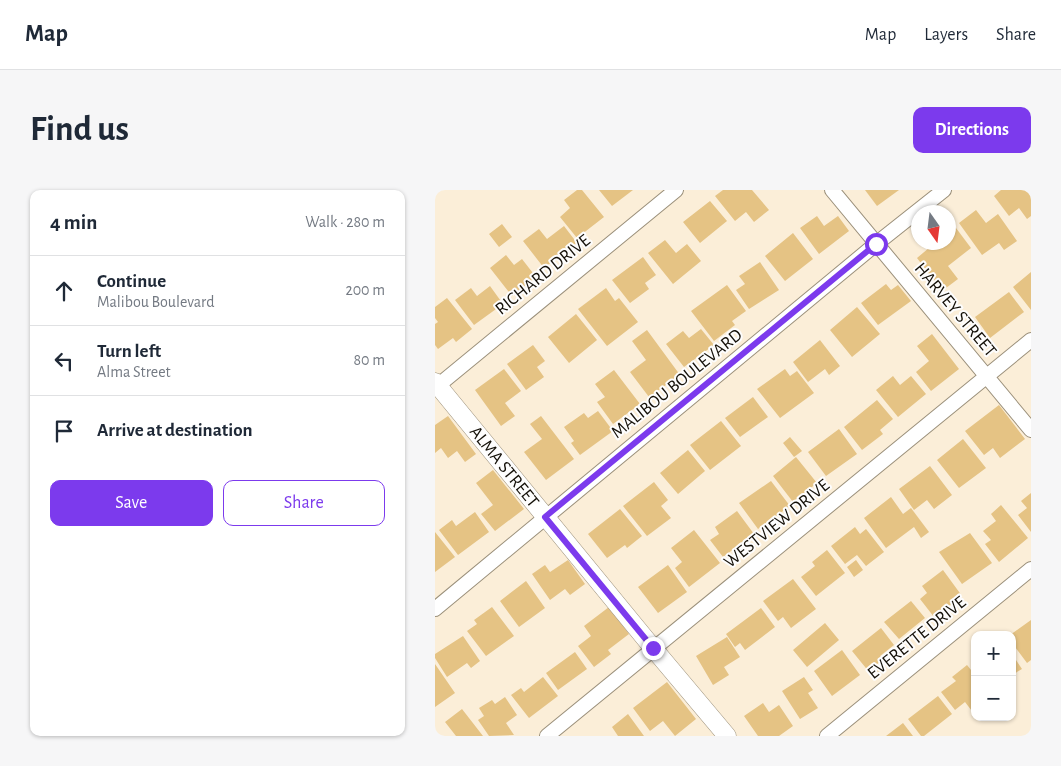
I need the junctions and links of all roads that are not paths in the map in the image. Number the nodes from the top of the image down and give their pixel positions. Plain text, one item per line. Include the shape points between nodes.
1 (676, 190) edge
2 (833, 190) edge
3 (944, 190) edge
4 (876, 244) junction
5 (1031, 340) edge
6 (986, 376) junction
7 (436, 385) edge
8 (1031, 430) edge
9 (545, 517) junction
10 (1031, 569) edge
11 (435, 609) edge
12 (653, 648) junction
13 (547, 736) edge
14 (727, 736) edge
15 (827, 736) edge

1 - 7 street, RICHARD DRIVE
2 - 4 street, HARVEY STREET
3 - 4 street, MALIBOU BOULEVARD
4 - 6 street, HARVEY STREET
4 - 9 street, MALIBOU BOULEVARD
5 - 6 street, WESTVIEW DRIVE
6 - 8 street, HARVEY STREET
6 - 12 street, WESTVIEW DRIVE
7 - 9 street, ALMA STREET
9 - 11 street, MALIBOU BOULEVARD
9 - 12 street, ALMA STREET
10 - 15 street, EVERETTE DRIVE
12 - 13 street, WESTVIEW DRIVE
12 - 14 street, ALMA STREET

